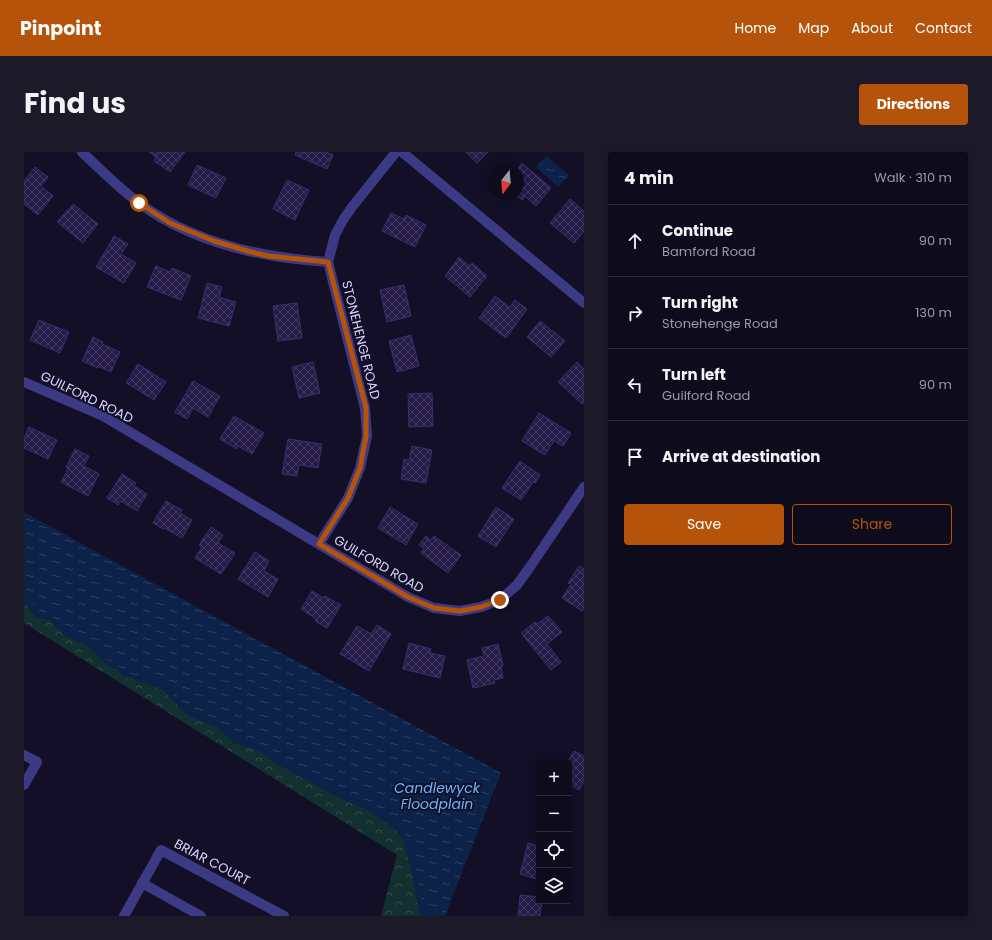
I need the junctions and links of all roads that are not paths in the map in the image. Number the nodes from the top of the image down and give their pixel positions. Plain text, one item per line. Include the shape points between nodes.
1 (82, 152) edge
2 (396, 152) edge
3 (402, 152) edge
4 (328, 262) junction
5 (584, 304) edge
6 (24, 382) edge
7 (584, 487) edge
8 (319, 544) junction
9 (24, 755) edge
10 (24, 785) edge
11 (142, 883) junction
12 (124, 916) edge
13 (201, 916) edge
14 (284, 916) edge

1 - 4 street via 139,203 170,223 214,241 251,252
2 - 4 street, STONEHENGE ROAD via 342,220
3 - 5 street
4 - 8 street, STONEHENGE ROAD via 366,408 366,436 360,468 348,498
6 - 8 street, GUILFORD ROAD via 103,416
7 - 8 street, GUILFORD ROAD via 516,585 500,600 481,607 460,611 434,608 408,597
9 - 10 street via 37,762
11 - 12 street, BRIAR COURT
11 - 13 street
11 - 14 street, BRIAR COURT via 161,850

